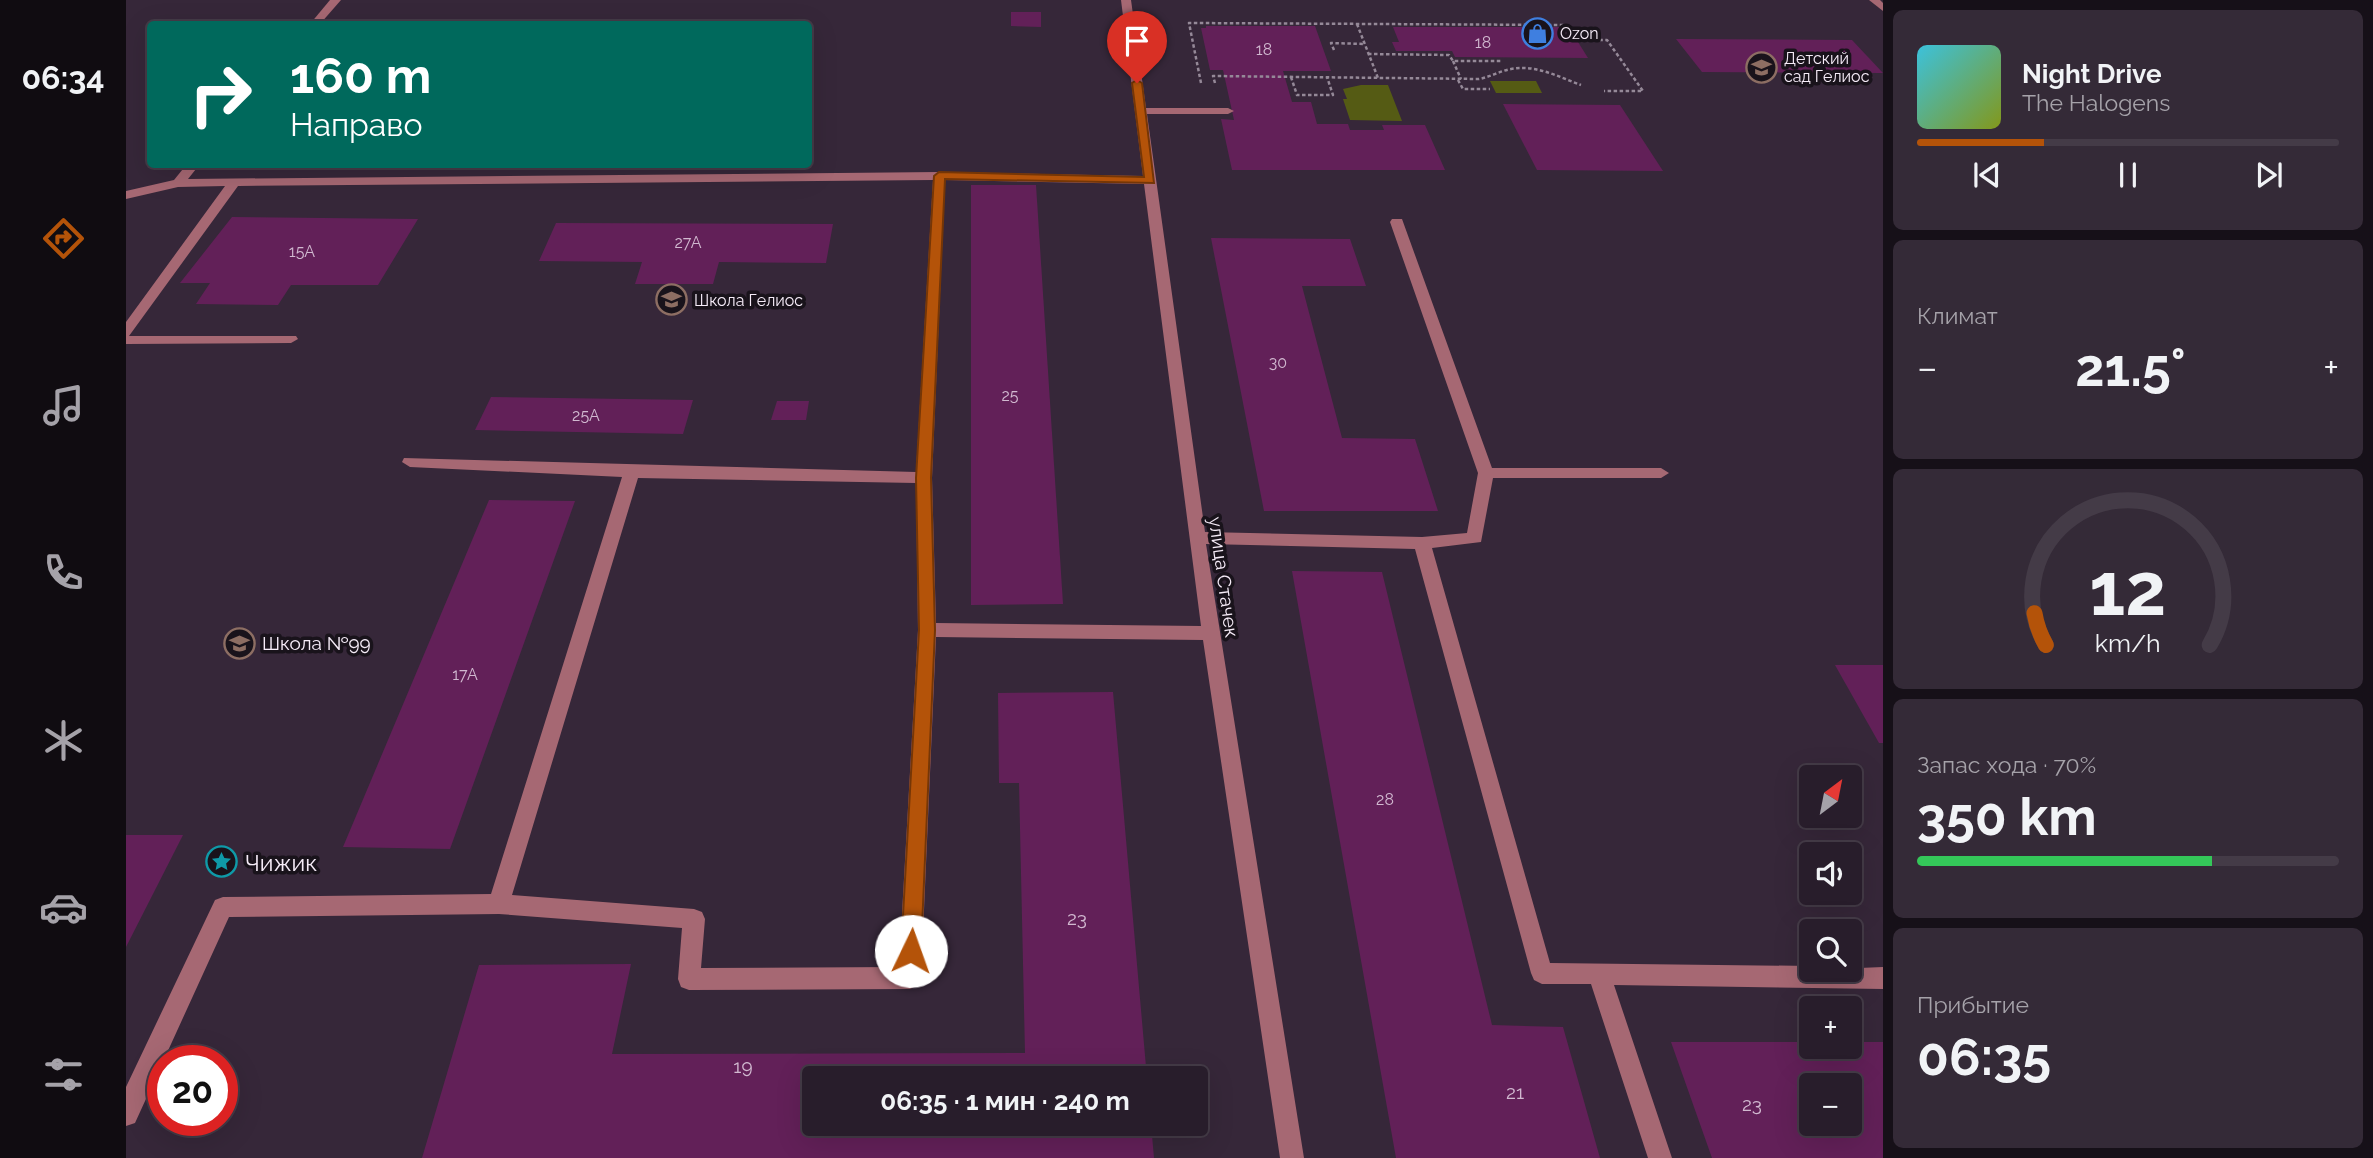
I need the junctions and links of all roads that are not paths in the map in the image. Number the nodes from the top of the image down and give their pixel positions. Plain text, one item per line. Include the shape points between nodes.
1 (336, 0) edge
2 (1126, 0) edge
3 (1874, 0) edge
4 (1883, 8) edge
5 (318, 21) edge
6 (1141, 111) junction
7 (1224, 111) road end
8 (191, 168) edge
9 (939, 176) junction
10 (1150, 180) junction
11 (234, 182) junction
12 (178, 183) junction
13 (126, 195) edge
14 (1397, 222) dead end
15 (126, 332) edge
16 (291, 339) dead end
17 (126, 340) edge
18 (410, 461) dead end
19 (632, 472) junction
20 (1486, 473) junction
21 (1661, 473) dead end
22 (924, 478) junction
23 (1197, 538) junction
24 (1422, 543) junction
25 (927, 630) junction
26 (1211, 633) junction
27 (499, 904) junction
28 (1599, 975) junction
29 (1883, 978) edge
30 (126, 1114) edge
31 (1292, 1158) edge
32 (1660, 1158) edge

1 - 5 street
2 - 6 street, улица Стачек
3 - 4 street
6 - 7 street
6 - 10 street, улица Стачек
8 - 12 street
9 - 10 street
9 - 11 street
9 - 22 street
10 - 23 street, улица Стачек
11 - 12 street
11 - 15 street
12 - 13 street
14 - 20 street
16 - 17 street
18 - 19 street
19 - 22 street
19 - 27 street
20 - 21 street
20 - 24 street via 1475,538
22 - 25 street
23 - 24 street
23 - 26 street, улица Стачек
24 - 28 street via 1542,973
25 - 26 street
25 - 27 street via 910,978 689,978 694,919
26 - 31 street, улица Стачек
27 - 30 street via 223,907
28 - 29 street
28 - 32 street

